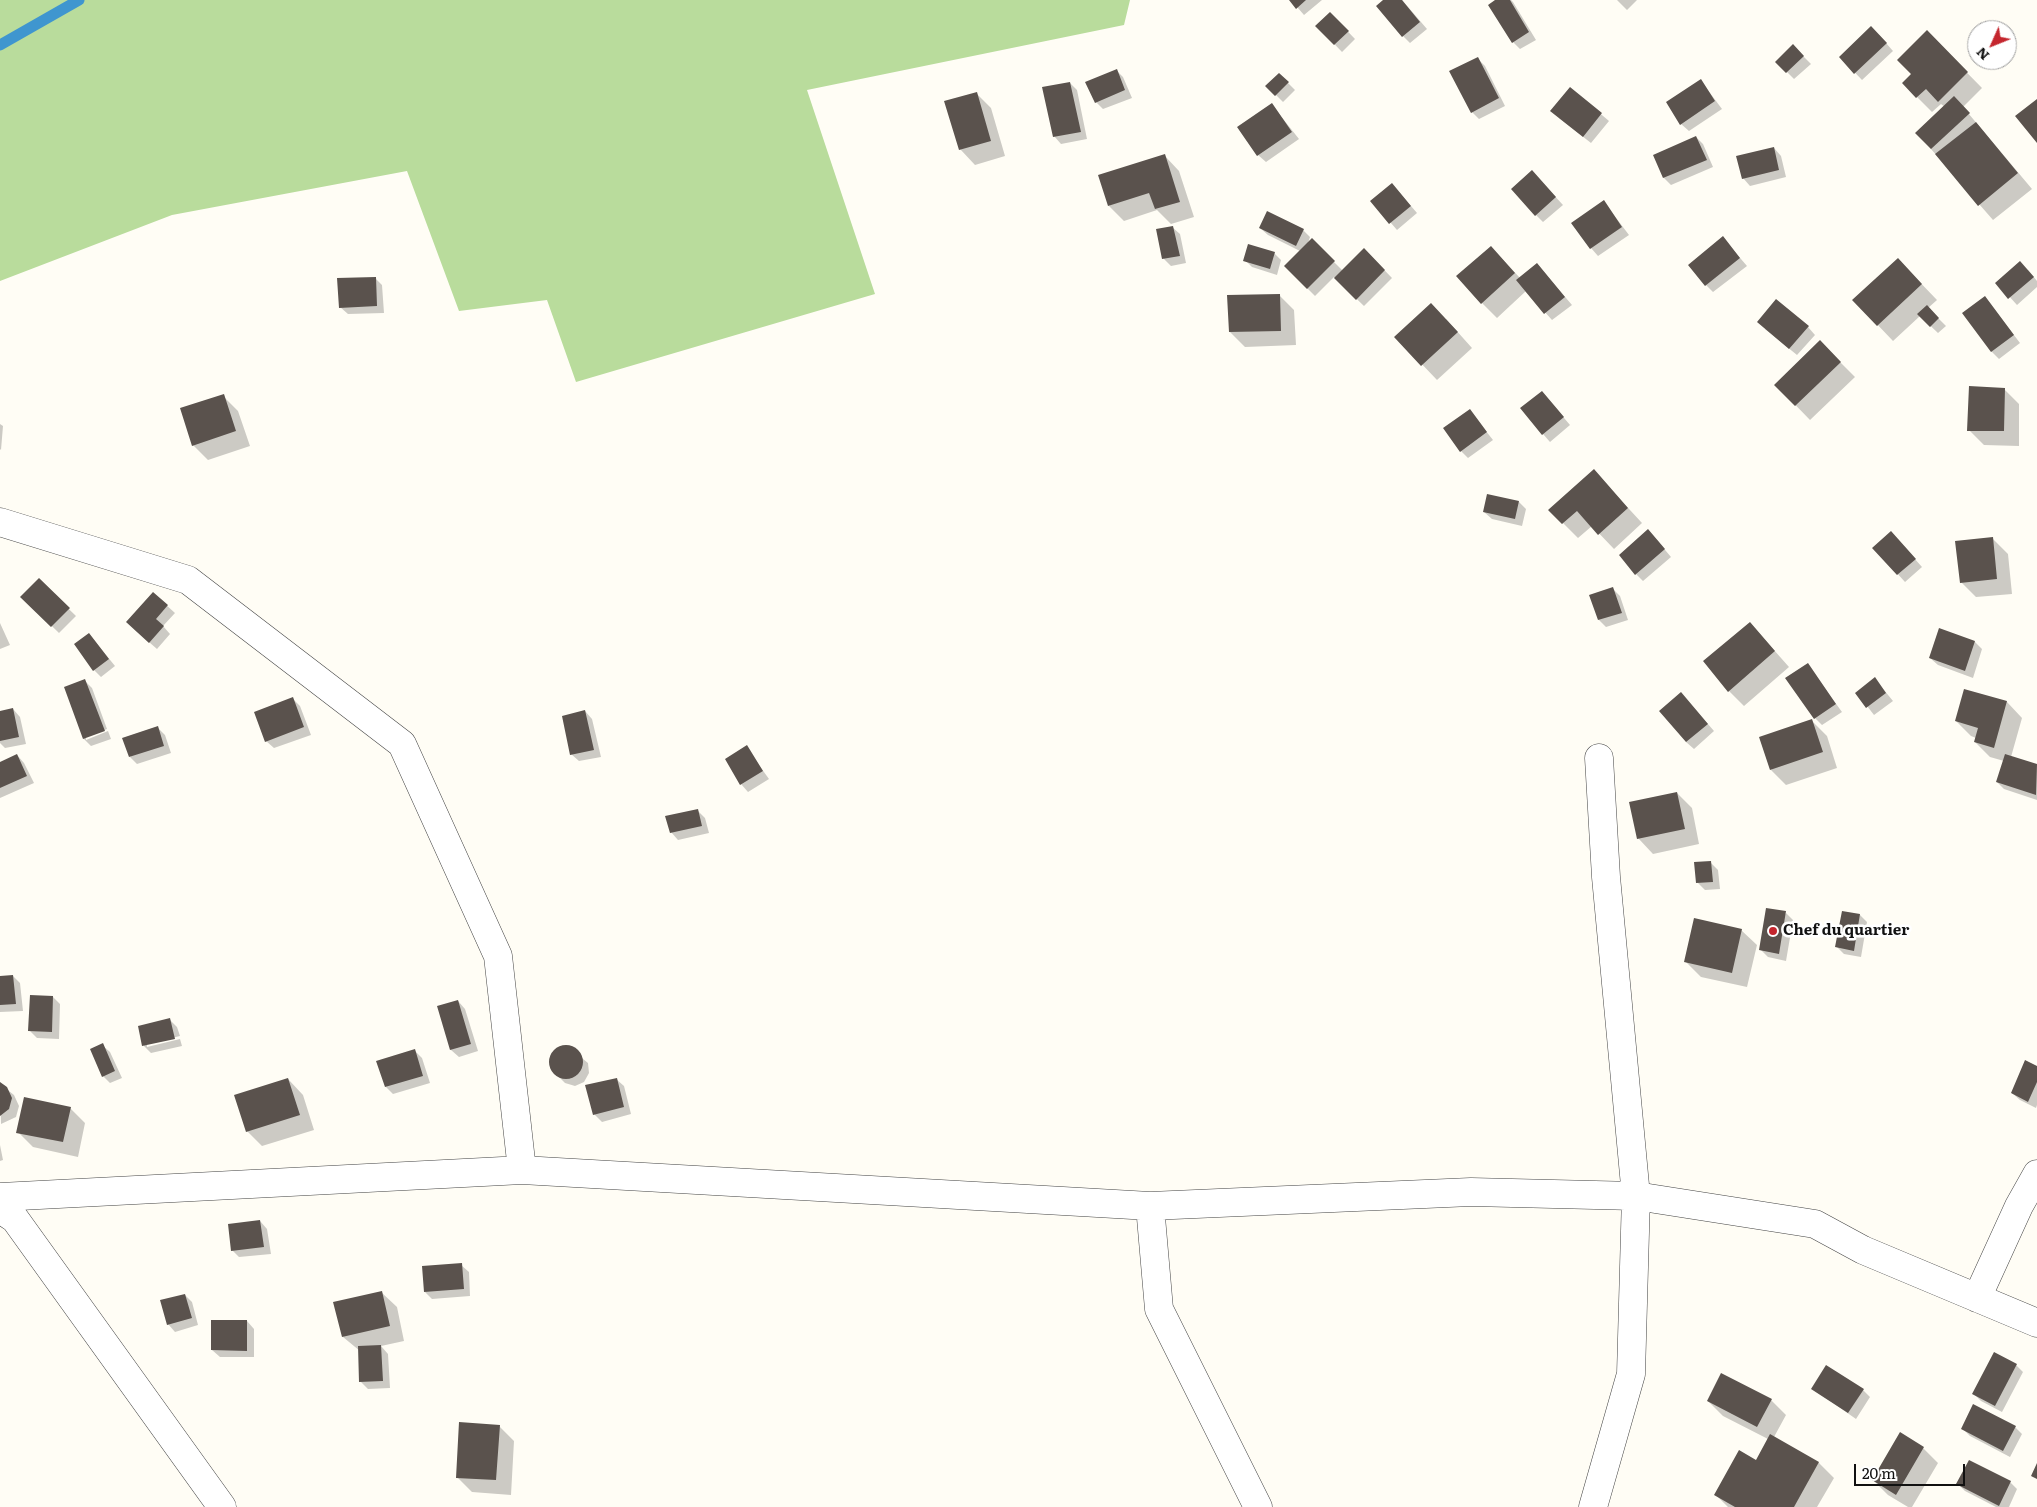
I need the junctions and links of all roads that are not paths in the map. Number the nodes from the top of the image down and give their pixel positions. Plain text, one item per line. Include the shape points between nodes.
1 (0, 522) edge
2 (1599, 758) dead end
3 (522, 1170) junction
4 (2037, 1174) edge
5 (1636, 1196) junction
6 (0, 1197) edge
7 (1150, 1206) junction
8 (0, 1209) edge
9 (1977, 1298) junction
10 (2037, 1323) edge
11 (222, 1507) edge
12 (1258, 1507) edge
13 (1593, 1507) edge

1 - 3 street via 188,580 402,744 498,956
2 - 5 street via 1606,876
3 - 6 street
3 - 7 street
4 - 9 street
5 - 7 street via 1471,1192
5 - 9 street via 1815,1224 1863,1250
5 - 13 street via 1631,1374
7 - 12 street via 1159,1309
8 - 11 street via 15,1219
9 - 10 street

